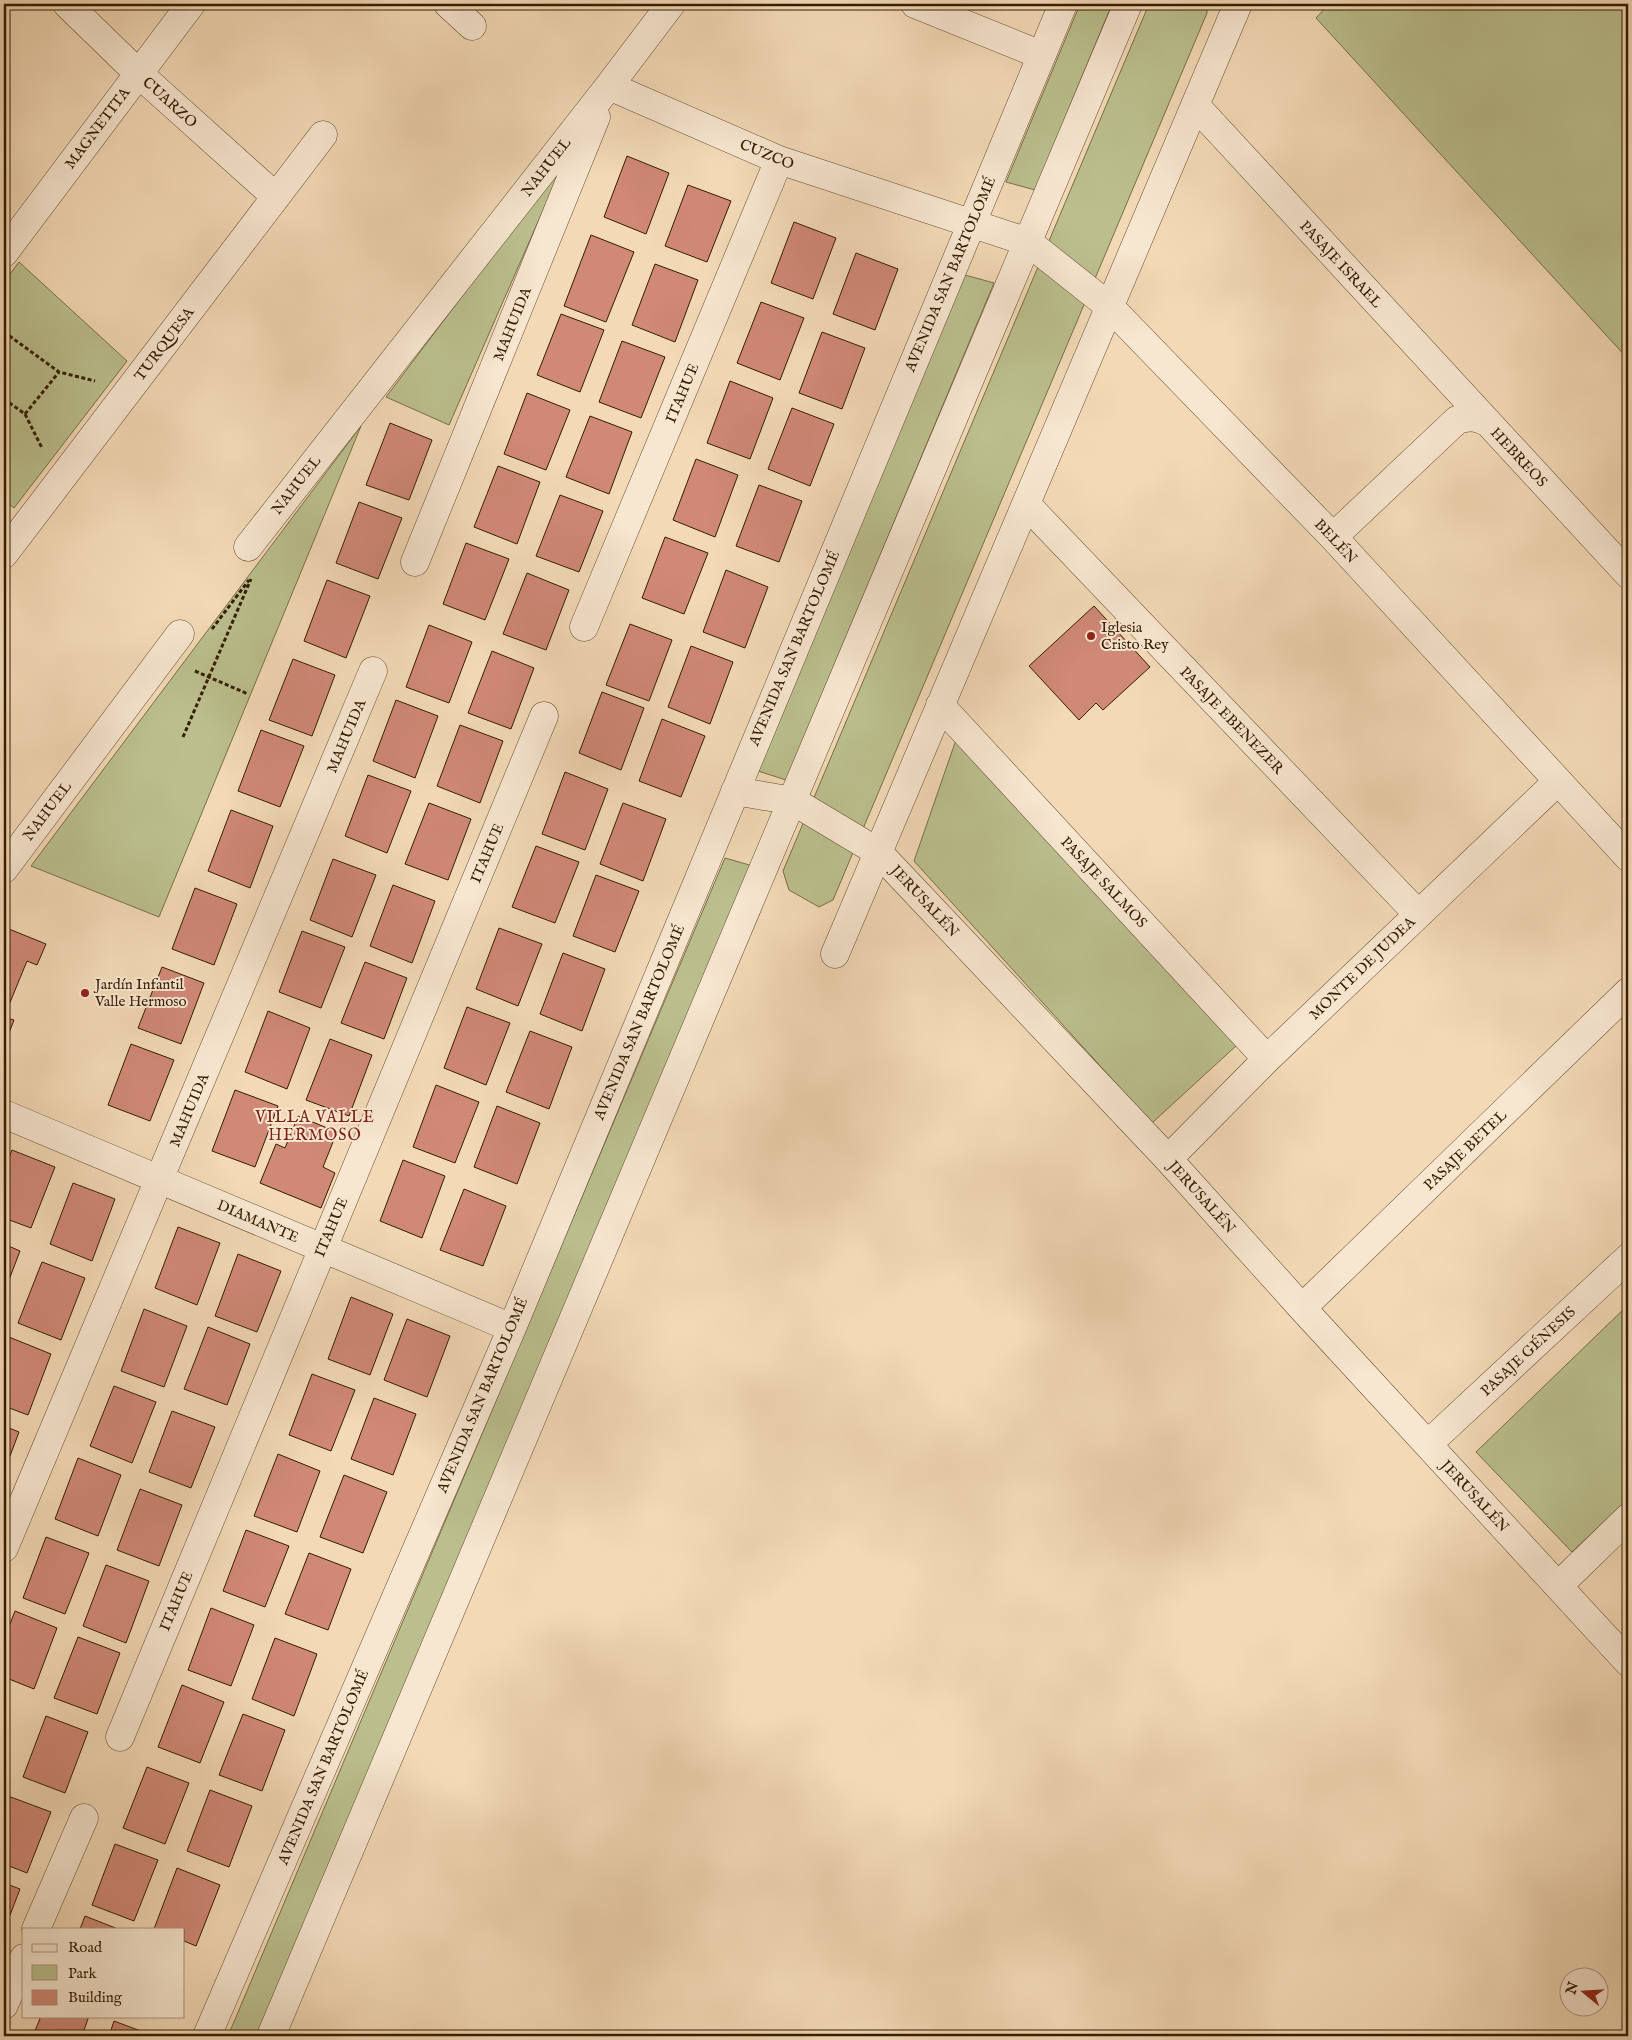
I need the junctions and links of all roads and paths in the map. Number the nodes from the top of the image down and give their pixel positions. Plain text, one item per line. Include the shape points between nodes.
1 (67, 4) edge
2 (191, 4) edge
3 (448, 4) edge
4 (670, 4) edge
5 (915, 4) edge
6 (1063, 4) edge
7 (1128, 4) edge
8 (1238, 4) edge
9 (472, 26) dead end
10 (1041, 55) junction
11 (138, 73) junction
12 (609, 86) junction
13 (1195, 105) junction
14 (323, 135) dead end
15 (779, 160) junction
16 (276, 197) junction
17 (971, 223) junction
18 (1028, 242) junction
19 (4, 253) edge
20 (1110, 307) junction
21 (4, 332) edge
22 (59, 372) junction
23 (130, 389) junction
24 (4, 399) edge
25 (25, 414) junction
26 (1487, 422) junction
27 (59, 482) junction
28 (1026, 504) junction
29 (1333, 537) junction
30 (4, 554) edge
31 (251, 560) junction
32 (416, 562) dead end
33 (1628, 574) edge
34 (584, 627) dead end
35 (180, 634) joint
36 (162, 658) junction
37 (373, 671) dead end
38 (209, 678) junction
39 (248, 694) dead end
40 (940, 705) junction
41 (544, 716) dead end
42 (183, 737) dead end
43 (1558, 781) junction
44 (735, 791) junction
45 (793, 801) junction
46 (878, 852) junction
47 (1628, 857) edge
48 (4, 869) edge
49 (1418, 914) junction
50 (835, 954) dead end
51 (1628, 992) edge
52 (1267, 1059) junction
53 (4, 1114) edge
54 (1168, 1158) junction
55 (159, 1179) junction
56 (322, 1248) junction
57 (1628, 1258) edge
58 (1302, 1308) junction
59 (512, 1328) junction
60 (1428, 1444) junction
61 (1628, 1518) edge
62 (4, 1548) edge
63 (1558, 1586) junction
64 (1628, 1662) edge
65 (120, 1738) dead end
66 (84, 1818) dead end
67 (36, 1928) edge
68 (22, 1963) edge
69 (4, 2005) edge
70 (207, 2036) edge
71 (271, 2036) edge

1 - 11 street, CUARZO
2 - 11 street, MAGNETITA
3 - 9 street
4 - 12 street
5 - 10 street
6 - 10 street, AVENIDA SAN BARTOLOMÉ
7 - 18 street
8 - 13 street
10 - 17 street, AVENIDA SAN BARTOLOMÉ
11 - 16 street, CUARZO
11 - 19 street, MAGNETITA
12 - 15 street, CUZCO
12 - 31 street, NAHUEL
12 - 32 street, MAHUIDA
13 - 20 street
13 - 26 street, PASAJE ISRAEL
14 - 16 street, TURQUESA
15 - 17 street, CUZCO
15 - 34 street, ITAHUE
16 - 23 street, TURQUESA
17 - 18 street, CUZCO
17 - 44 street, AVENIDA SAN BARTOLOMÉ
18 - 20 street, BELÉN
18 - 45 street
20 - 28 street
20 - 29 street, BELÉN
21 - 22 path
22 - 23 path
22 - 25 path
23 - 27 street, TURQUESA
24 - 25 path
25 - 27 path
26 - 29 street, HEBREOS via 1467,416 1457,420
26 - 33 street, HEBREOS
27 - 30 street, TURQUESA
28 - 40 street
28 - 49 street, PASAJE EBENEZER
29 - 43 street, BELÉN
31 - 35 path via 204,640
31 - 38 path
35 - 36 street, NAHUEL
36 - 38 path
36 - 48 street, NAHUEL
37 - 55 street, MAHUIDA
38 - 39 path
38 - 42 path
40 - 46 street
40 - 52 street, PASAJE SALMOS
41 - 56 street, ITAHUE
43 - 47 street, BELÉN
43 - 49 street, MONTE DE JUDEA
44 - 45 street, JERUSALÉN
44 - 59 street, AVENIDA SAN BARTOLOMÉ
45 - 46 street, JERUSALÉN
45 - 71 street
46 - 50 street
46 - 54 street, JERUSALÉN
49 - 52 street, MONTE DE JUDEA
51 - 58 street, PASAJE BETEL
52 - 54 street, MONTE DE JUDEA
53 - 55 street, DIAMANTE
54 - 58 street, JERUSALÉN
55 - 56 street, DIAMANTE
55 - 62 street, MAHUIDA
56 - 59 street, DIAMANTE
56 - 65 street, ITAHUE
57 - 60 street, PASAJE GÉNESIS
58 - 60 street, JERUSALÉN
59 - 70 street, AVENIDA SAN BARTOLOMÉ
60 - 63 street, JERUSALÉN
61 - 63 street
63 - 64 street, JERUSALÉN
66 - 67 street
68 - 69 street

